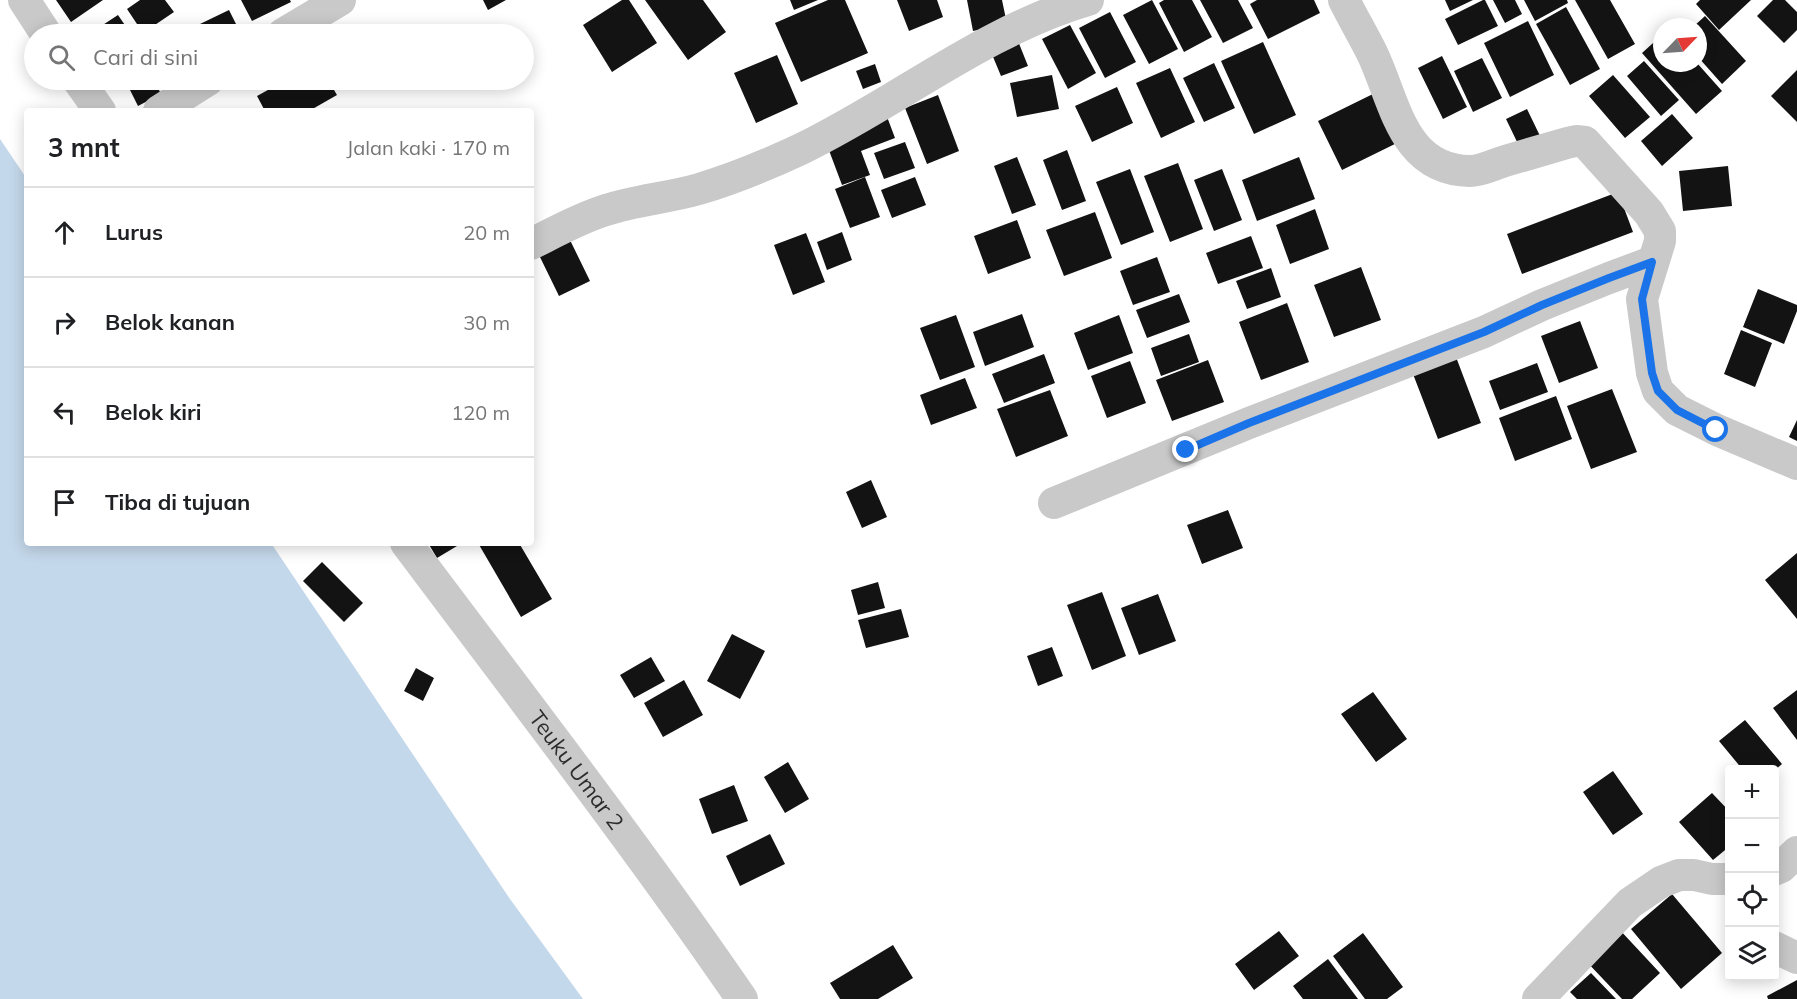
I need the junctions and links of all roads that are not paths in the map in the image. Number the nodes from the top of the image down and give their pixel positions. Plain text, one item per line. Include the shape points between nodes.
1 (24, 0) edge
2 (340, 0) edge
3 (1088, 0) edge
4 (1344, 0) edge
5 (40, 24) edge
6 (300, 24) edge
7 (85, 90) edge
8 (192, 90) edge
9 (98, 108) edge
10 (164, 108) edge
11 (534, 243) edge
12 (1652, 262) junction
13 (1797, 464) edge
14 (1054, 503) dead end
15 (407, 546) edge
16 (1797, 852) edge
17 (1779, 868) edge
18 (1721, 879) edge
19 (1779, 949) edge
20 (1797, 958) edge
21 (742, 999) edge
22 (1539, 999) edge

1 - 5 street
2 - 6 street
3 - 11 street via 1007,31 800,149 698,189 605,210
4 - 12 street via 1372,53 1396,113 1419,152 1436,164 1473,171 1567,143 1585,142 1655,221 1660,241
7 - 9 street
8 - 10 street
12 - 13 street via 1642,299 1658,391 1677,410
12 - 14 street
15 - 21 street, Teuku Umar 2 via 620,826
16 - 17 street
18 - 22 street via 1678,875 1661,882 1630,903
19 - 20 street

